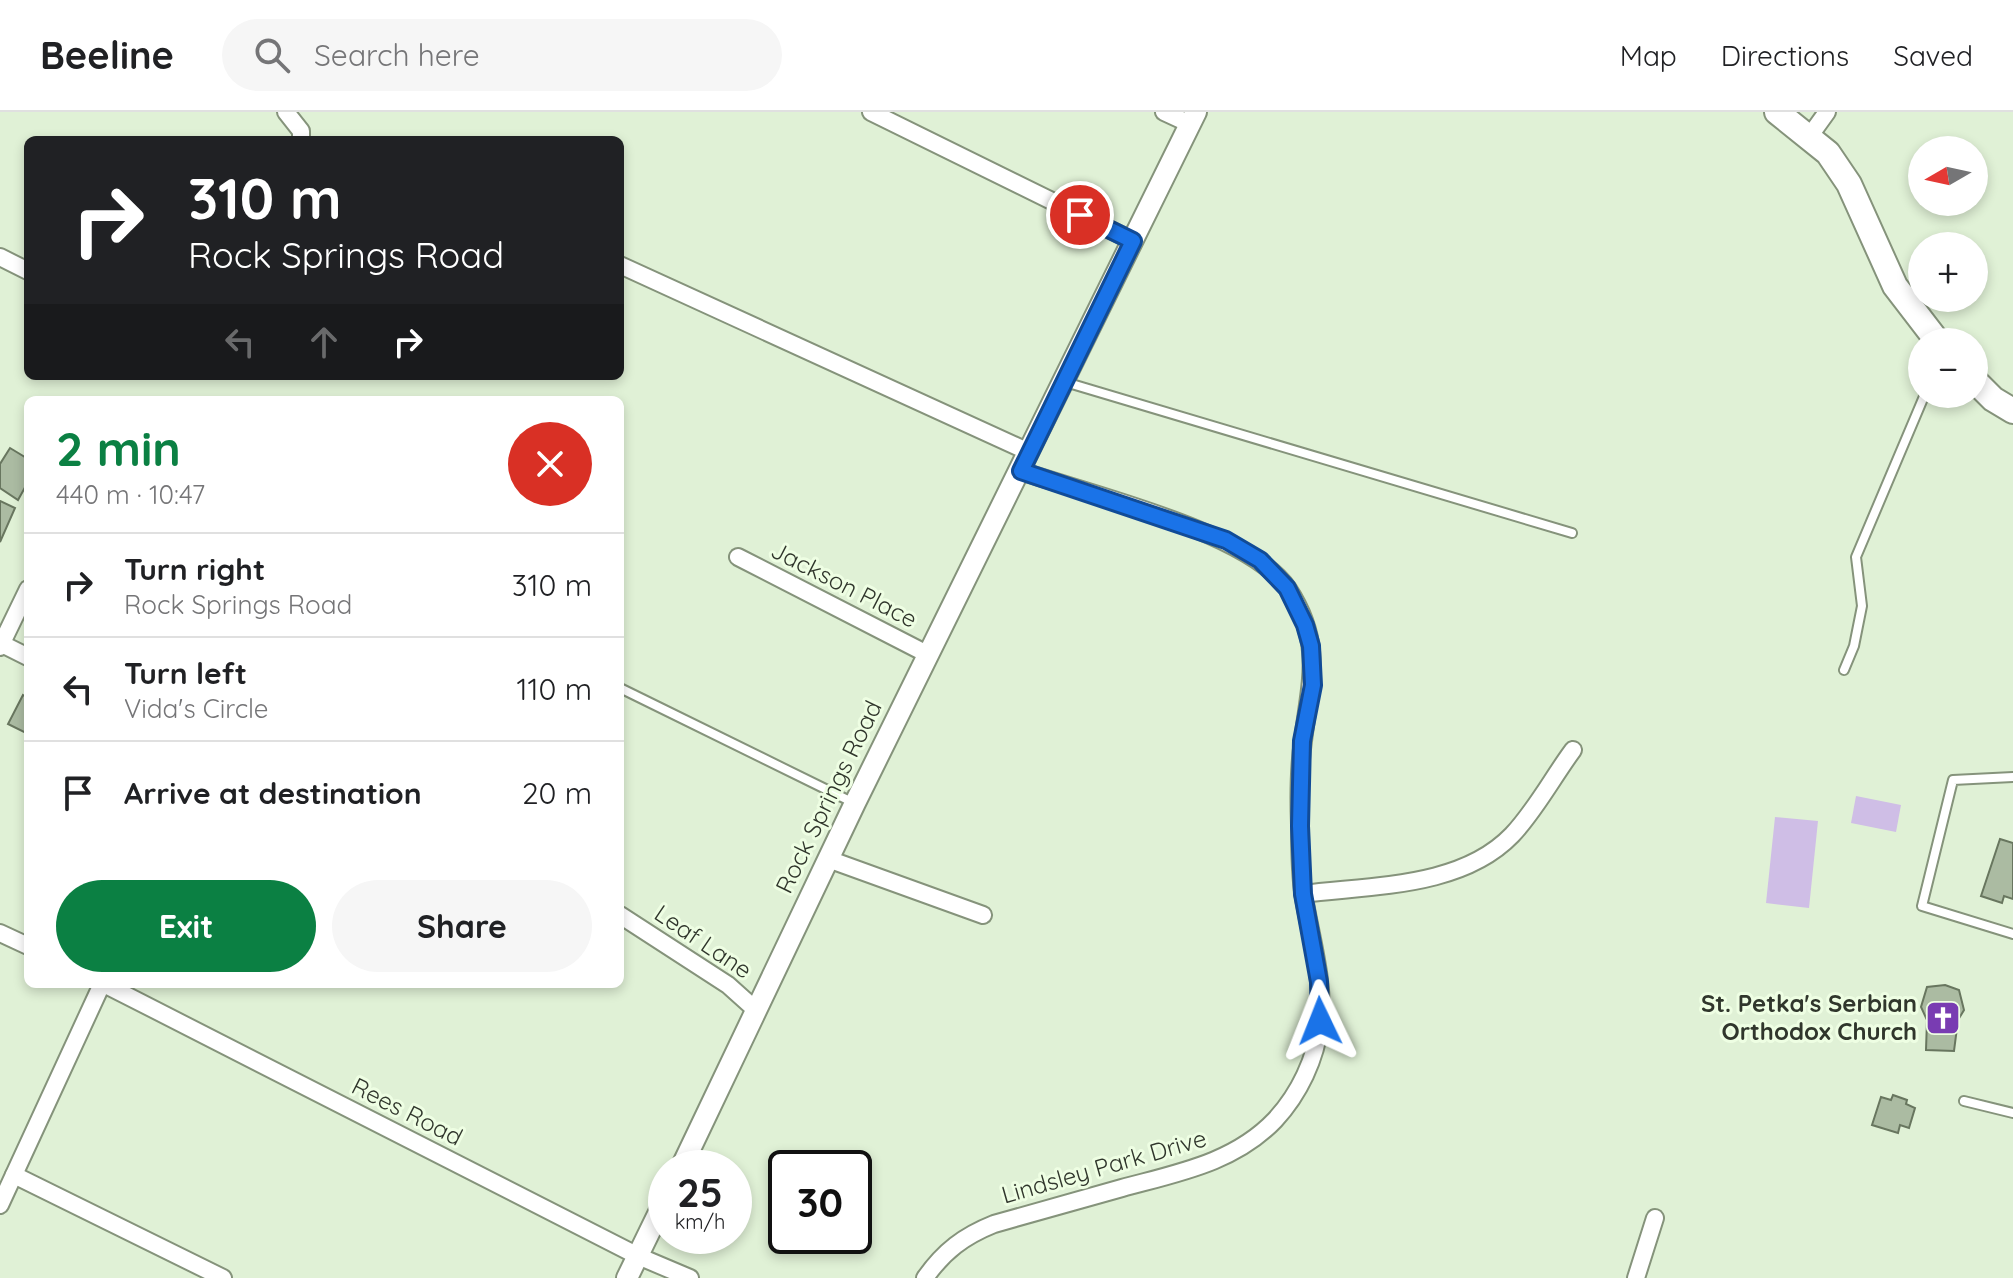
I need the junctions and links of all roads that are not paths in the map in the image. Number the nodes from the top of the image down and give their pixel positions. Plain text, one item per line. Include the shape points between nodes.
1 (286, 112) edge
2 (871, 112) edge
3 (1164, 112) edge
4 (1777, 112) edge
5 (1827, 112) edge
6 (1193, 118) edge
7 (301, 136) edge
8 (1809, 137) junction
9 (1133, 241) junction
10 (0, 257) edge
11 (624, 267) edge
12 (24, 269) edge
13 (1927, 328) edge
14 (1064, 382) junction
15 (1988, 394) edge
16 (1919, 408) edge
17 (2013, 411) edge
18 (1025, 462) junction
19 (1572, 533) dead end
20 (738, 557) dead end
21 (24, 597) edge
22 (1, 646) edge
23 (24, 655) edge
24 (929, 655) junction
25 (1844, 670) dead end
26 (624, 690) edge
27 (1573, 750) dead end
28 (2013, 777) edge
29 (855, 803) junction
30 (828, 859) junction
31 (1303, 894) junction
32 (983, 915) dead end
33 (624, 918) edge
34 (0, 933) edge
35 (2013, 934) edge
36 (24, 944) edge
37 (101, 988) edge
38 (111, 988) edge
39 (757, 1011) junction
40 (1964, 1101) dead end
41 (2013, 1113) edge
42 (690, 1150) edge
43 (14, 1175) junction
44 (1, 1199) edge
45 (1655, 1218) dead end
46 (648, 1235) edge
47 (638, 1256) junction
48 (223, 1278) edge
49 (627, 1278) edge
50 (690, 1278) edge
51 (925, 1278) edge
52 (1636, 1278) edge

1 - 7 street
2 - 9 street
3 - 6 street
4 - 8 main road
5 - 8 street
6 - 9 street, Rock Springs Road
8 - 13 main road via 1828,153 1849,184 1895,286
9 - 14 street, Rock Springs Road
10 - 12 street
11 - 18 street
14 - 18 street, Rock Springs Road
14 - 19 lane
15 - 17 main road
16 - 25 lane via 1856,557 1862,606
18 - 24 street, Rock Springs Road
18 - 31 street, Lindsley Park Drive via 1226,540 1260,560 1287,588 1305,625 1312,672 1302,741
20 - 24 street, Jackson Place
21 - 22 street
22 - 23 street
24 - 29 street, Rock Springs Road
26 - 29 lane
27 - 31 street via 1513,835 1482,860 1441,875
28 - 35 lane via 1953,780 1922,906
29 - 30 street, Rock Springs Road
30 - 32 street
30 - 39 street, Rock Springs Road
31 - 51 street, Lindsley Park Drive via 1319,982 1320,1021 1308,1071 1276,1119 1245,1146 1210,1164 968,1234 942,1254
33 - 39 street, Leaf Lane via 728,985
34 - 36 street
37 - 43 street
38 - 47 street, Rees Road
39 - 42 street, Rock Springs Road
40 - 41 lane
43 - 44 street
43 - 48 street
45 - 52 street
46 - 47 street
47 - 49 street
47 - 50 street, Rees Road

